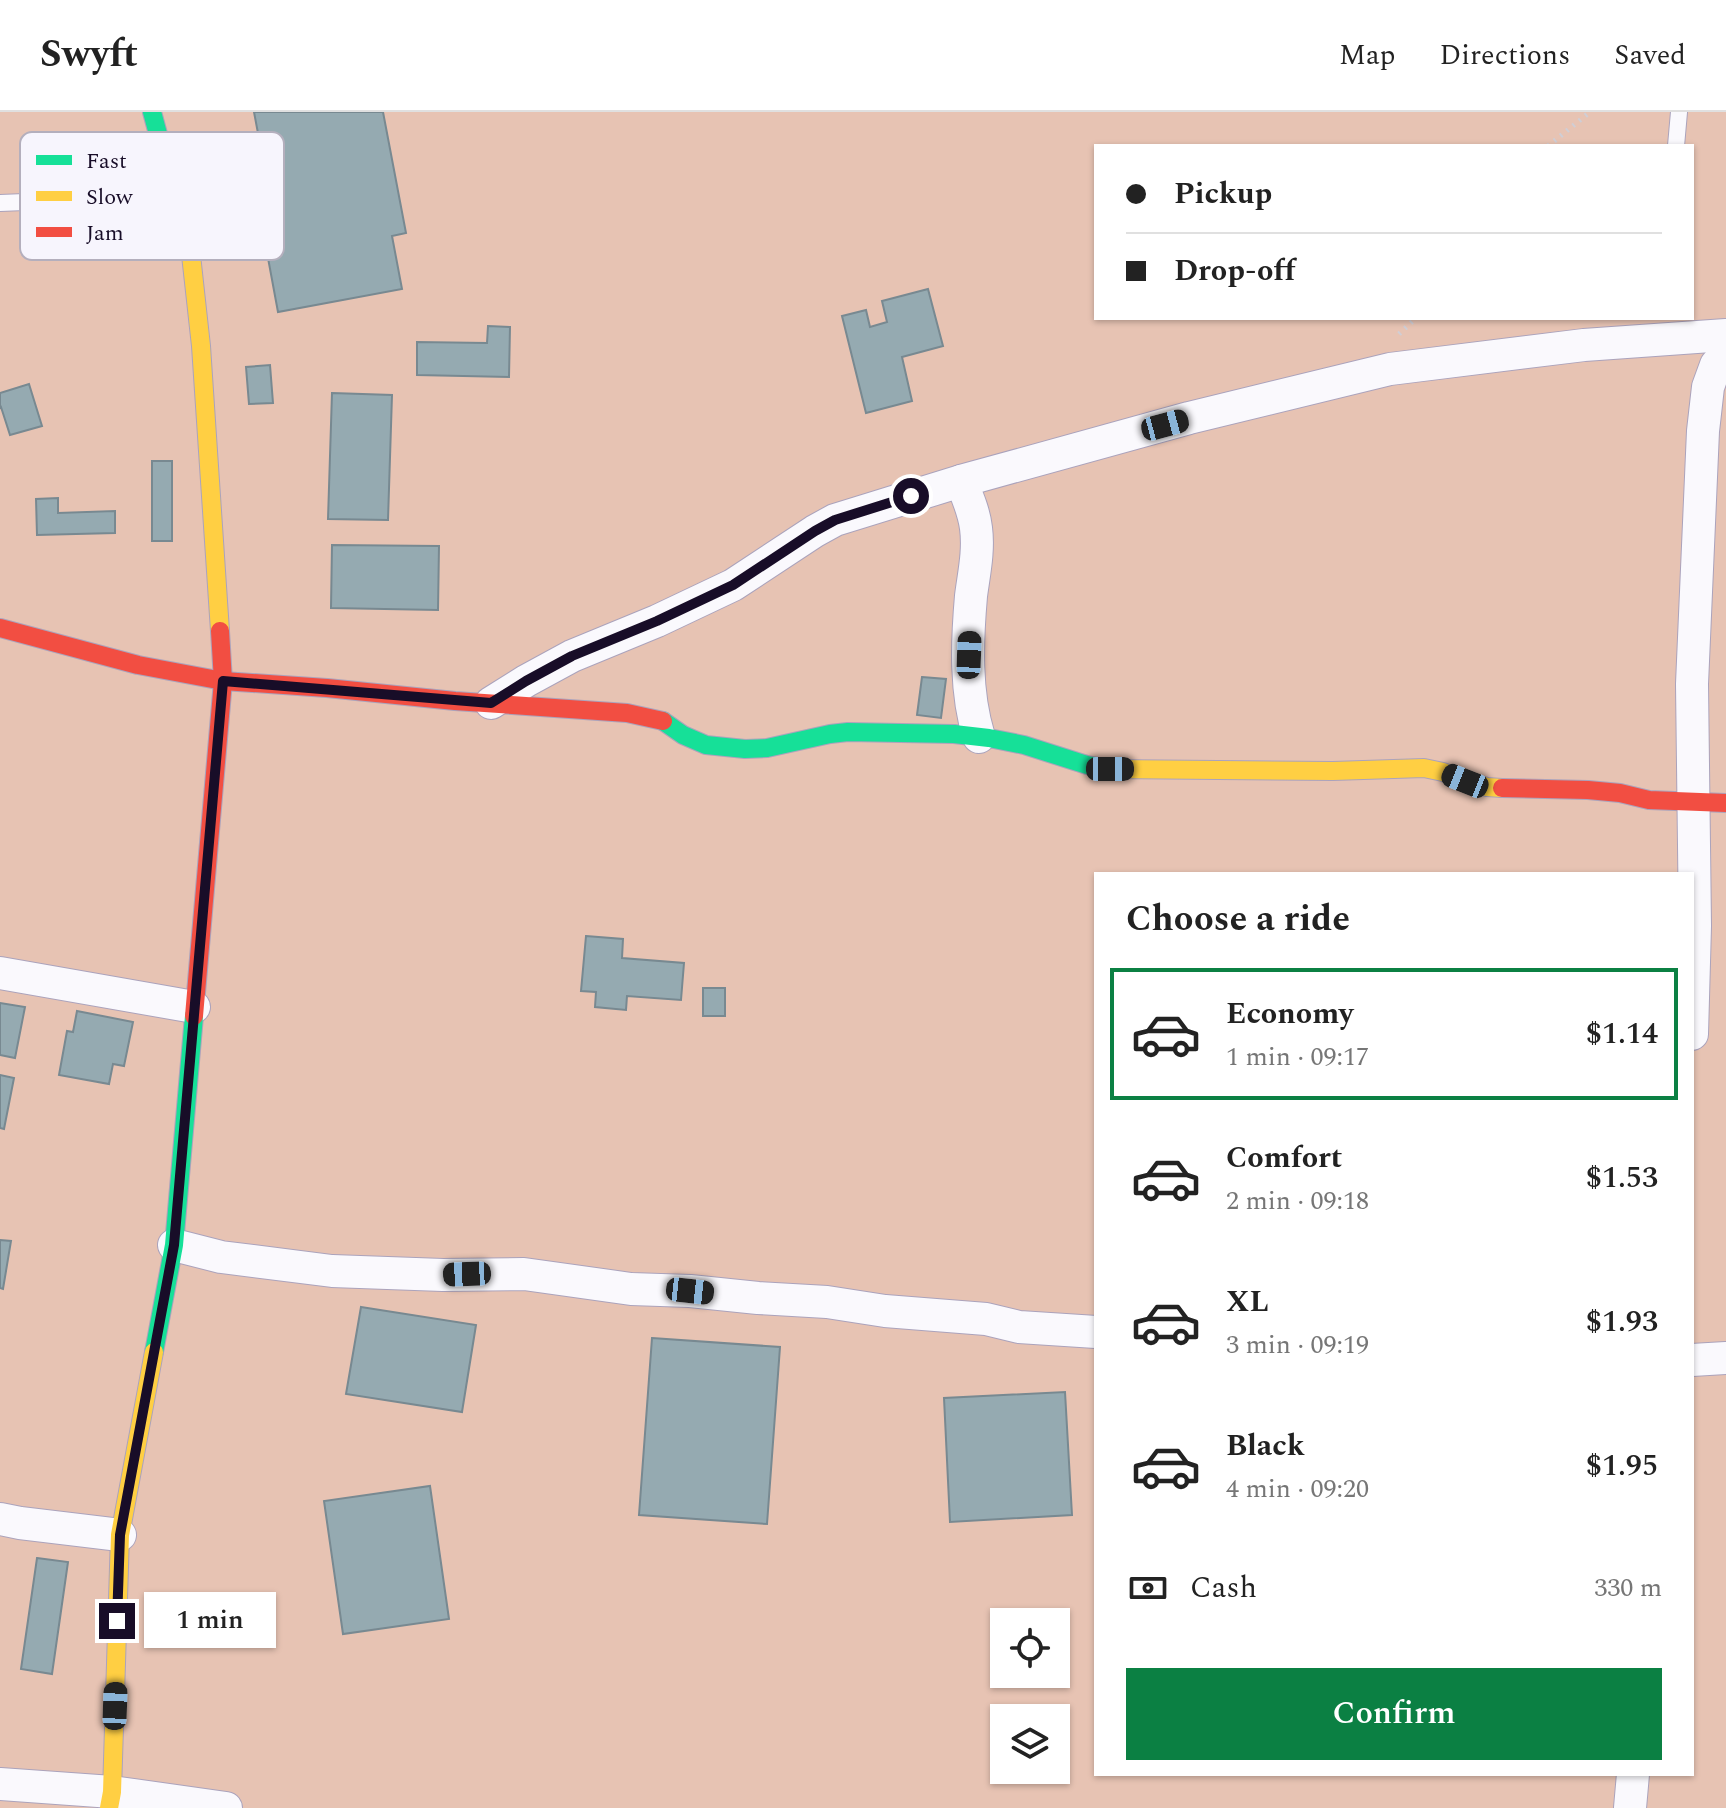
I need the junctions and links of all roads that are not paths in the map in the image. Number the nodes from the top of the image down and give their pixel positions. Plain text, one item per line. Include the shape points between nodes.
1 (152, 112) edge
2 (1679, 112) edge
3 (157, 132) edge
4 (1676, 144) edge
5 (20, 202) edge
6 (0, 203) edge
7 (192, 260) edge
8 (1703, 330) edge
9 (1726, 353) edge
10 (961, 481) junction
11 (0, 628) edge
12 (223, 681) junction
13 (491, 703) junction
14 (979, 737) junction
15 (1694, 802) junction
16 (1726, 803) edge
17 (1694, 962) edge
18 (0, 973) edge
19 (194, 1007) junction
20 (174, 1245) junction
21 (1094, 1332) edge
22 (1726, 1358) edge
23 (1694, 1360) edge
24 (0, 1519) edge
25 (120, 1535) junction
26 (1633, 1776) edge
27 (0, 1784) edge
28 (111, 1800) edge
29 (226, 1808) edge
30 (1630, 1808) edge

1 - 3 street
2 - 4 lane
5 - 6 lane
7 - 12 street
8 - 10 street via 1390,369
9 - 15 street via 1708,387 1703,431 1692,684
10 - 13 street via 835,520 733,585 572,656
10 - 14 street via 976,526 969,694
11 - 12 street via 138,665
12 - 13 street
12 - 19 street
13 - 14 street via 627,713 660,719 706,745 745,749 848,732
14 - 15 street via 1110,769 1424,768 1487,787 1588,790
15 - 16 street
15 - 17 street
18 - 19 street
19 - 20 street
20 - 21 street via 221,1257 332,1271 524,1274 631,1289 827,1302
20 - 25 street
22 - 23 street
24 - 25 street
25 - 28 street
26 - 30 street
27 - 28 street
28 - 29 street

